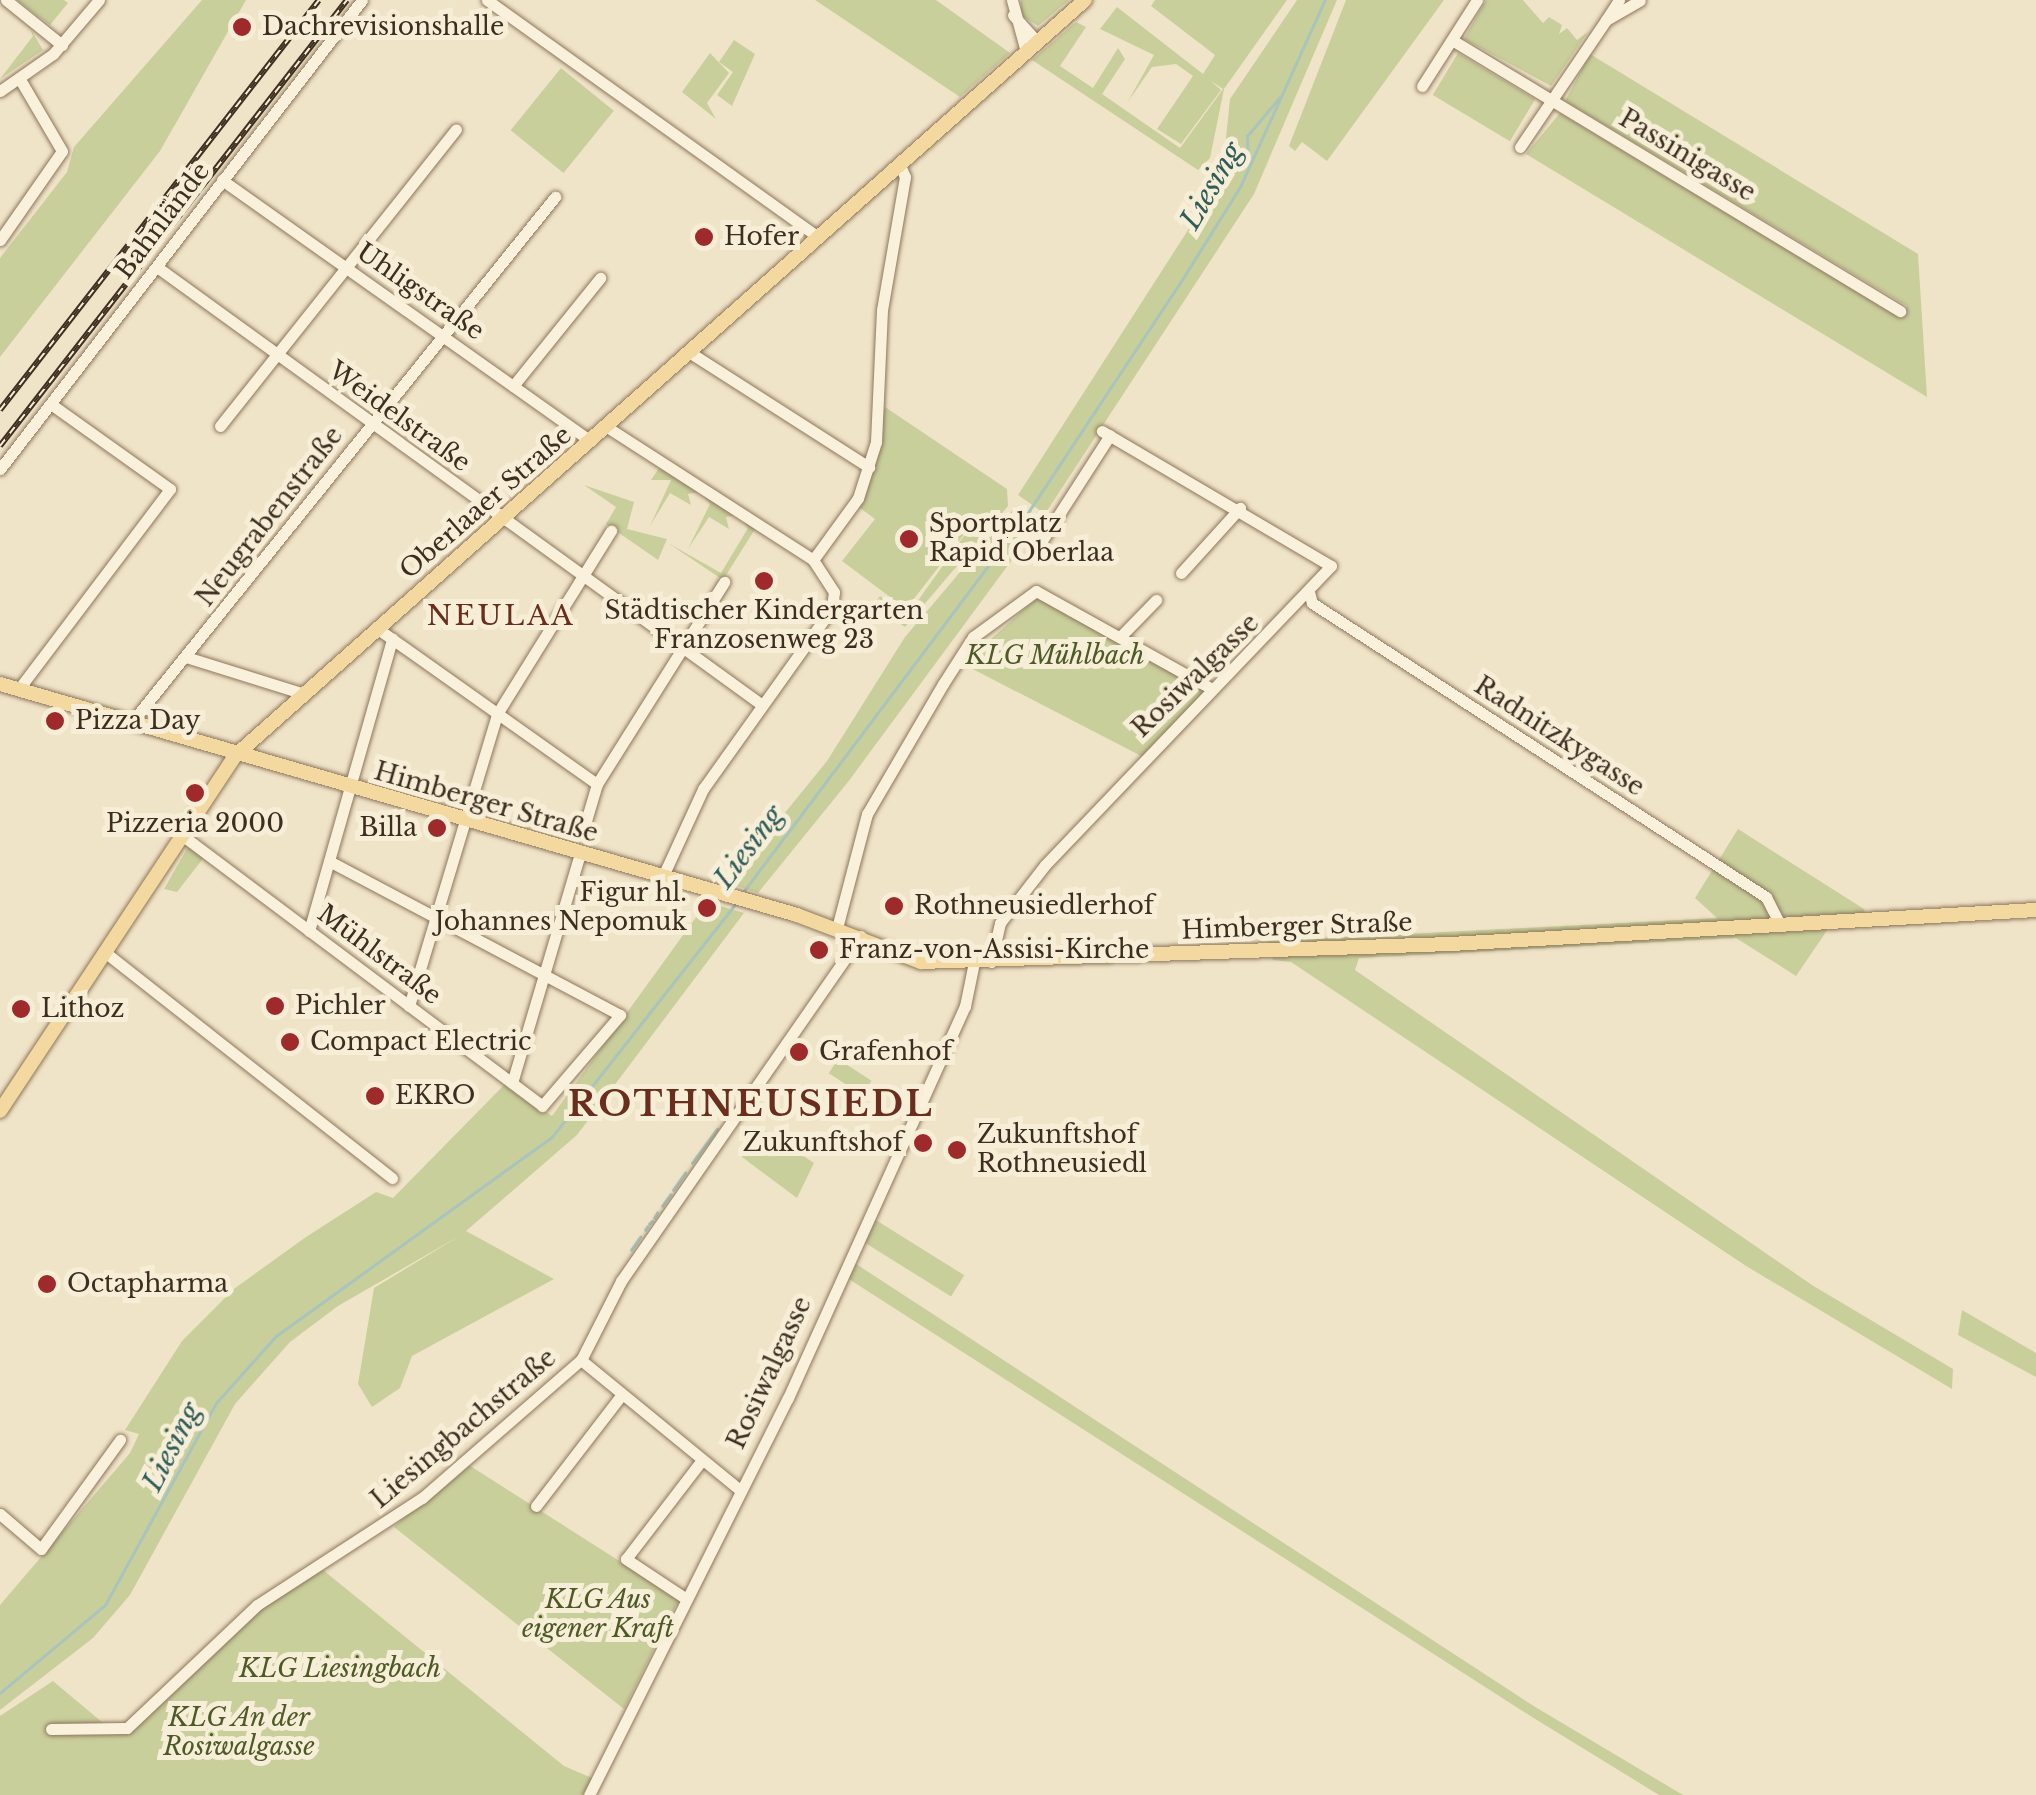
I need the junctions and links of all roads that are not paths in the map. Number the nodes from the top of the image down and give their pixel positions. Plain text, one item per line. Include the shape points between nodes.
1 (6, 0) edge
2 (98, 0) edge
3 (362, 0) edge
4 (487, 0) edge
5 (1012, 0) edge
6 (1084, 0) edge
7 (1477, 0) edge
8 (1618, 0) edge
9 (1640, 0) edge
10 (1606, 20) junction
11 (1452, 40) junction
12 (62, 45) junction
13 (1032, 47) junction
14 (21, 81) junction
15 (1422, 86) dead end
16 (0, 91) edge
17 (1551, 100) junction
18 (456, 129) dead end
19 (1520, 147) dead end
20 (899, 164) junction
21 (222, 180) junction
22 (555, 198) dead end
23 (818, 237) junction
24 (0, 240) edge
25 (157, 267) junction
26 (346, 268) junction
27 (600, 278) dead end
28 (1900, 311) dead end
29 (442, 336) junction
30 (689, 352) junction
31 (276, 356) junction
32 (513, 386) junction
33 (51, 404) junction
34 (372, 424) junction
35 (220, 426) dead end
36 (607, 427) junction
37 (591, 441) junction
38 (869, 467) junction
39 (0, 470) edge
40 (1240, 508) junction
41 (500, 519) junction
42 (611, 530) dead end
43 (1034, 553) dead end
44 (812, 560) junction
45 (1181, 573) dead end
46 (582, 576) junction
47 (724, 582) dead end
48 (1310, 592) junction
49 (1156, 600) dead end
50 (378, 629) junction
51 (1122, 635) junction
52 (392, 639) junction
53 (682, 649) junction
54 (186, 657) junction
55 (0, 684) edge
56 (1212, 689) junction
57 (18, 690) junction
58 (304, 694) junction
59 (762, 706) junction
60 (498, 714) junction
61 (131, 724) junction
62 (236, 756) junction
63 (597, 784) junction
64 (350, 787) junction
65 (465, 819) junction
66 (584, 830) dead end
67 (183, 836) junction
68 (580, 854) junction
69 (329, 861) junction
70 (664, 876) junction
71 (2036, 910) edge
72 (436, 916) junction
73 (1780, 924) junction
74 (837, 928) junction
75 (310, 931) junction
76 (859, 940) junction
77 (106, 954) junction
78 (974, 962) junction
79 (992, 962) junction
80 (544, 974) junction
81 (409, 1006) junction
82 (512, 1084) junction
83 (0, 1111) edge
84 (392, 1178) dead end
85 (580, 1360) junction
86 (620, 1397) junction
87 (120, 1440) dead end
88 (702, 1460) junction
89 (740, 1490) junction
90 (536, 1506) dead end
91 (0, 1514) edge
92 (685, 1598) junction
93 (51, 1730) dead end
94 (589, 1795) edge

1 - 12 street
2 - 12 street
3 - 21 street, Bahnlände
4 - 23 street
5 - 13 street
6 - 13 main road, Oberlaaer Straße
7 - 11 street
8 - 10 street
9 - 10 street
10 - 17 street
11 - 15 street
11 - 17 street, Passinigasse
12 - 14 street
13 - 20 main road, Oberlaaer Straße
14 - 16 street
14 - 24 street via 62,152
17 - 19 street
17 - 28 street, Passinigasse
18 - 26 street
20 - 23 main road, Oberlaaer Straße
20 - 38 street via 905,177
21 - 25 street, Bahnlände
21 - 26 street, Uhligstraße
22 - 29 street, Neugrabenstraße
23 - 30 main road, Oberlaaer Straße
25 - 31 street, Weidelstraße
25 - 33 street, Bahnlände
26 - 29 street, Uhligstraße
26 - 31 street
27 - 32 street
29 - 32 street, Uhligstraße
29 - 34 street, Neugrabenstraße
30 - 36 main road, Oberlaaer Straße
30 - 38 street
31 - 34 street, Weidelstraße
31 - 35 street
32 - 37 street, Uhligstraße
33 - 39 street, Bahnlände
33 - 57 street via 170,489
34 - 41 street, Weidelstraße
34 - 54 street, Neugrabenstraße
36 - 37 main road, Oberlaaer Straße
36 - 44 street
37 - 41 main road, Oberlaaer Straße
38 - 44 street
40 - 43 street via 1106,433
40 - 45 street
40 - 48 street, Rosiwalgasse via 1331,566
41 - 46 street, Weidelstraße
41 - 50 main road, Oberlaaer Straße
42 - 46 street
44 - 59 street via 834,592 832,608
46 - 53 street, Weidelstraße
46 - 60 street
47 - 53 street
48 - 56 street, Rosiwalgasse
48 - 73 street, Radnitzkygasse via 1312,603 1766,897
49 - 51 street
50 - 52 street
50 - 58 main road, Oberlaaer Straße
51 - 56 street
51 - 74 street via 1044,588 973,637 867,814
52 - 60 street
52 - 64 street
53 - 59 street, Weidelstraße
53 - 63 street
54 - 58 street
54 - 61 street, Neugrabenstraße
55 - 57 main road, Himberger Straße
56 - 79 street, Rosiwalgasse via 1014,903
57 - 61 main road, Himberger Straße
58 - 62 main road, Oberlaaer Straße
59 - 70 street via 703,789
60 - 63 street
60 - 65 street
61 - 62 main road, Himberger Straße
62 - 64 main road, Himberger Straße
62 - 67 main road, Oberlaaer Straße
63 - 66 street
64 - 65 main road, Himberger Straße
64 - 69 street
65 - 68 main road, Himberger Straße
65 - 72 street
67 - 75 street, Mühlstraße
67 - 77 main road, Oberlaaer Straße
68 - 70 main road, Himberger Straße
68 - 80 street
69 - 72 street
69 - 75 street
70 - 74 main road, Himberger Straße
71 - 73 main road, Himberger Straße
72 - 80 street
72 - 81 street
73 - 79 main road, Himberger Straße
74 - 76 main road, Himberger Straße
75 - 81 street, Mühlstraße
76 - 78 main road, Himberger Straße via 915,961
76 - 85 street, Liesingbachstraße via 630,1268
77 - 83 main road, Oberlaaer Straße
77 - 84 street
78 - 79 main road, Himberger Straße
78 - 89 street, Rosiwalgasse via 965,1006
80 - 82 street
80 - 82 street, Mühlstraße via 620,1014 548,1106
81 - 82 street, Mühlstraße
85 - 86 street
85 - 93 street, Liesingbachstraße via 422,1498 257,1605 127,1728
86 - 88 street
86 - 90 street
87 - 91 street via 41,1548
88 - 89 street
88 - 92 street via 626,1559
89 - 92 street, Rosiwalgasse
92 - 94 street, Rosiwalgasse

